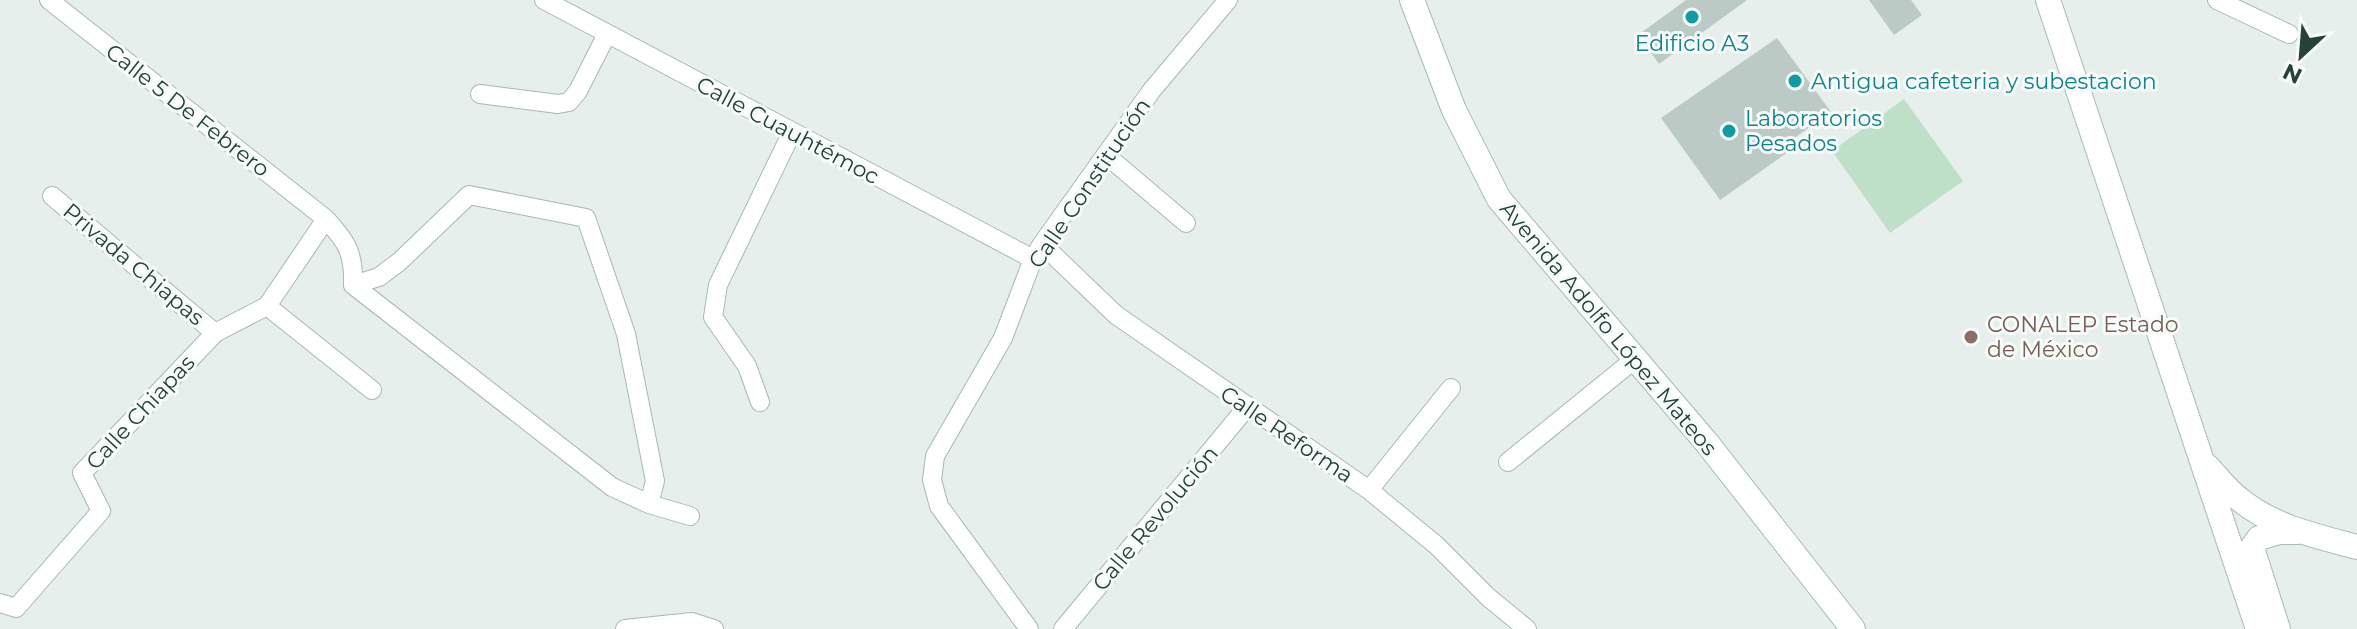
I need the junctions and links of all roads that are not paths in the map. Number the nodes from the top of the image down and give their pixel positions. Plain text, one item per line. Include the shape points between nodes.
1 (49, 0) edge
2 (544, 0) edge
3 (1228, 0) edge
4 (1412, 0) edge
5 (2048, 0) edge
6 (2217, 0) edge
7 (607, 34) junction
8 (2289, 34) dead end
9 (480, 94) dead end
10 (792, 132) junction
11 (1106, 155) junction
12 (52, 196) dead end
13 (326, 219) junction
14 (1186, 223) dead end
15 (1037, 252) junction
16 (353, 285) junction
17 (267, 306) junction
18 (215, 333) junction
19 (1635, 359) junction
20 (1451, 388) dead end
21 (372, 390) dead end
22 (760, 402) dead end
23 (1247, 407) junction
24 (1508, 462) dead end
25 (2203, 462) junction
26 (1369, 490) junction
27 (649, 504) junction
28 (690, 516) dead end
29 (2299, 532) junction
30 (2357, 547) edge
31 (0, 603) edge
32 (625, 629) edge
33 (714, 629) edge
34 (1029, 629) edge
35 (1063, 629) edge
36 (1527, 629) edge
37 (1853, 629) edge
38 (2258, 629) edge
39 (2278, 629) edge

1 - 13 street, Calle 5 De Febrero
2 - 7 street, Calle Cuauhtémoc
3 - 11 street, Calle Constitución via 1152,90
4 - 19 main road, Avenida Adolfo López Mateos via 1454,110 1499,199
5 - 25 main road
6 - 8 street
7 - 9 street via 569,102
7 - 10 street, Calle Cuauhtémoc
10 - 15 street, Calle Cuauhtémoc
10 - 22 street via 718,285 713,317 747,366
11 - 14 street
11 - 15 street, Calle Constitución
12 - 18 street, Privada Chiapas
13 - 16 street, Calle 5 De Febrero via 354,261
13 - 17 street, Calle Chiapas
15 - 23 street, Calle Reforma
15 - 34 street, Calle Constitución via 1003,338 935,456 932,480 939,506
16 - 27 street via 612,487
16 - 27 street via 379,277 399,262 469,195 586,218 626,334 655,481
17 - 18 street, Calle Chiapas
17 - 21 street
18 - 31 street, Calle Chiapas via 82,473 101,511 16,608
19 - 24 street
19 - 37 main road, Avenida Adolfo López Mateos
20 - 26 street
23 - 26 street, Calle Reforma
23 - 35 street, Calle Revolución
25 - 29 main road via 2238,499
25 - 38 main road
26 - 36 street, Calle Reforma
27 - 28 street
29 - 30 main road
29 - 39 main road via 2259,538 2252,548
32 - 33 street via 692,622

